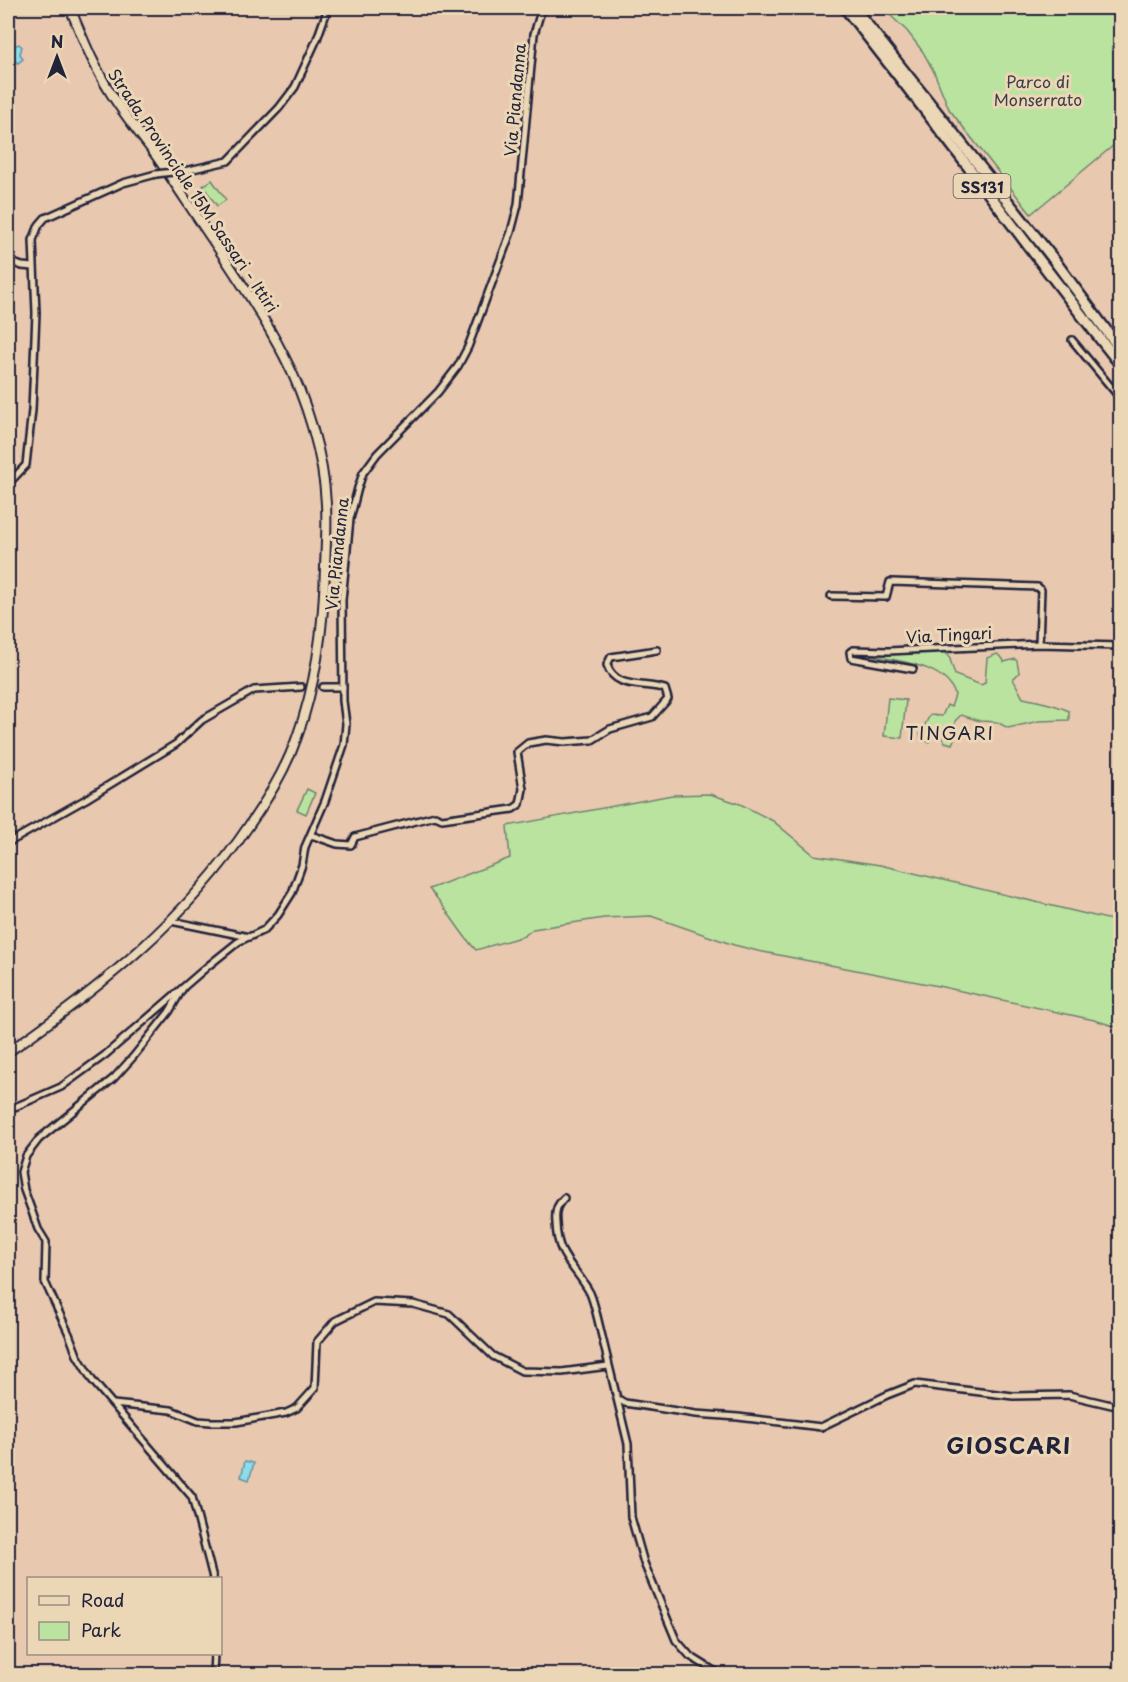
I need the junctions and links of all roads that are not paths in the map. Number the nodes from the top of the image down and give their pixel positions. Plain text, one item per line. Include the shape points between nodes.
1 (70, 8) edge
2 (328, 8) edge
3 (542, 8) edge
4 (845, 8) edge
5 (856, 8) edge
6 (8, 261) edge
7 (33, 267) junction
8 (1072, 340) dead end
9 (1120, 349) edge
10 (1120, 364) edge
11 (1120, 398) edge
12 (8, 484) edge
13 (831, 596) dead end
14 (1040, 644) junction
15 (1120, 646) edge
16 (657, 650) dead end
17 (913, 669) dead end
18 (301, 687) tunnel mouth
19 (323, 687) tunnel mouth
20 (343, 687) junction
21 (311, 835) junction
22 (8, 843) edge
23 (171, 921) junction
24 (249, 937) junction
25 (183, 988) junction
26 (8, 1052) edge
27 (8, 1110) edge
28 (564, 1198) dead end
29 (608, 1366) junction
30 (618, 1399) junction
31 (112, 1404) junction
32 (1120, 1407) edge
33 (213, 1577) edge
34 (214, 1655) edge
35 (213, 1674) edge
36 (719, 1674) edge

1 - 23 main road, Strada Provinciale 15M Sassari - Ittiri via 109,91 249,293 285,357 323,472 324,618 298,735 287,764 233,850
2 - 7 street, bridge via 295,87 228,161 123,183 45,218 33,240
3 - 20 street, Via Piandanna via 534,34 518,206 468,347 438,392 377,454 358,488 350,519 342,600
4 - 10 highway, SS131
5 - 9 highway, SS131
6 - 7 street
7 - 12 street via 36,313 30,438 26,465
8 - 11 street
13 - 14 street via 886,597 892,582 1033,586 1041,590
14 - 15 street, Via Tingari
14 - 17 street, Via Tingari via 850,652 851,658
16 - 21 street via 611,657 607,665 621,682 665,689 668,699 661,708 652,717 610,729 592,740 528,743 517,752 523,789 520,804 513,809 442,819 435,816 355,837 351,845
18 - 22 street via 254,690 202,720 176,744
19 - 20 street
20 - 21 street, Via Piandanna via 344,745
21 - 24 street, Via Piandanna via 292,893 264,930
23 - 24 street
23 - 26 main road, Strada Provinciale 15M Sassari - Ittiri via 86,996
24 - 25 street, Via Piandanna
25 - 27 street, Via Piandanna via 61,1087
25 - 31 street via 133,1058 39,1139 26,1156 21,1172 27,1200 46,1242 45,1282 77,1355
28 - 29 street via 555,1212 556,1236 560,1251 591,1296
29 - 30 street
29 - 31 street via 562,1372 522,1371 493,1356 449,1314 413,1304 374,1302 335,1320 317,1342 315,1388 297,1408 286,1413 211,1422 171,1410
30 - 32 street via 696,1414 821,1427 915,1384 1012,1396 1069,1395
30 - 36 street via 628,1444 631,1517 644,1563 676,1640 690,1656
31 - 33 street via 192,1497
34 - 35 street

